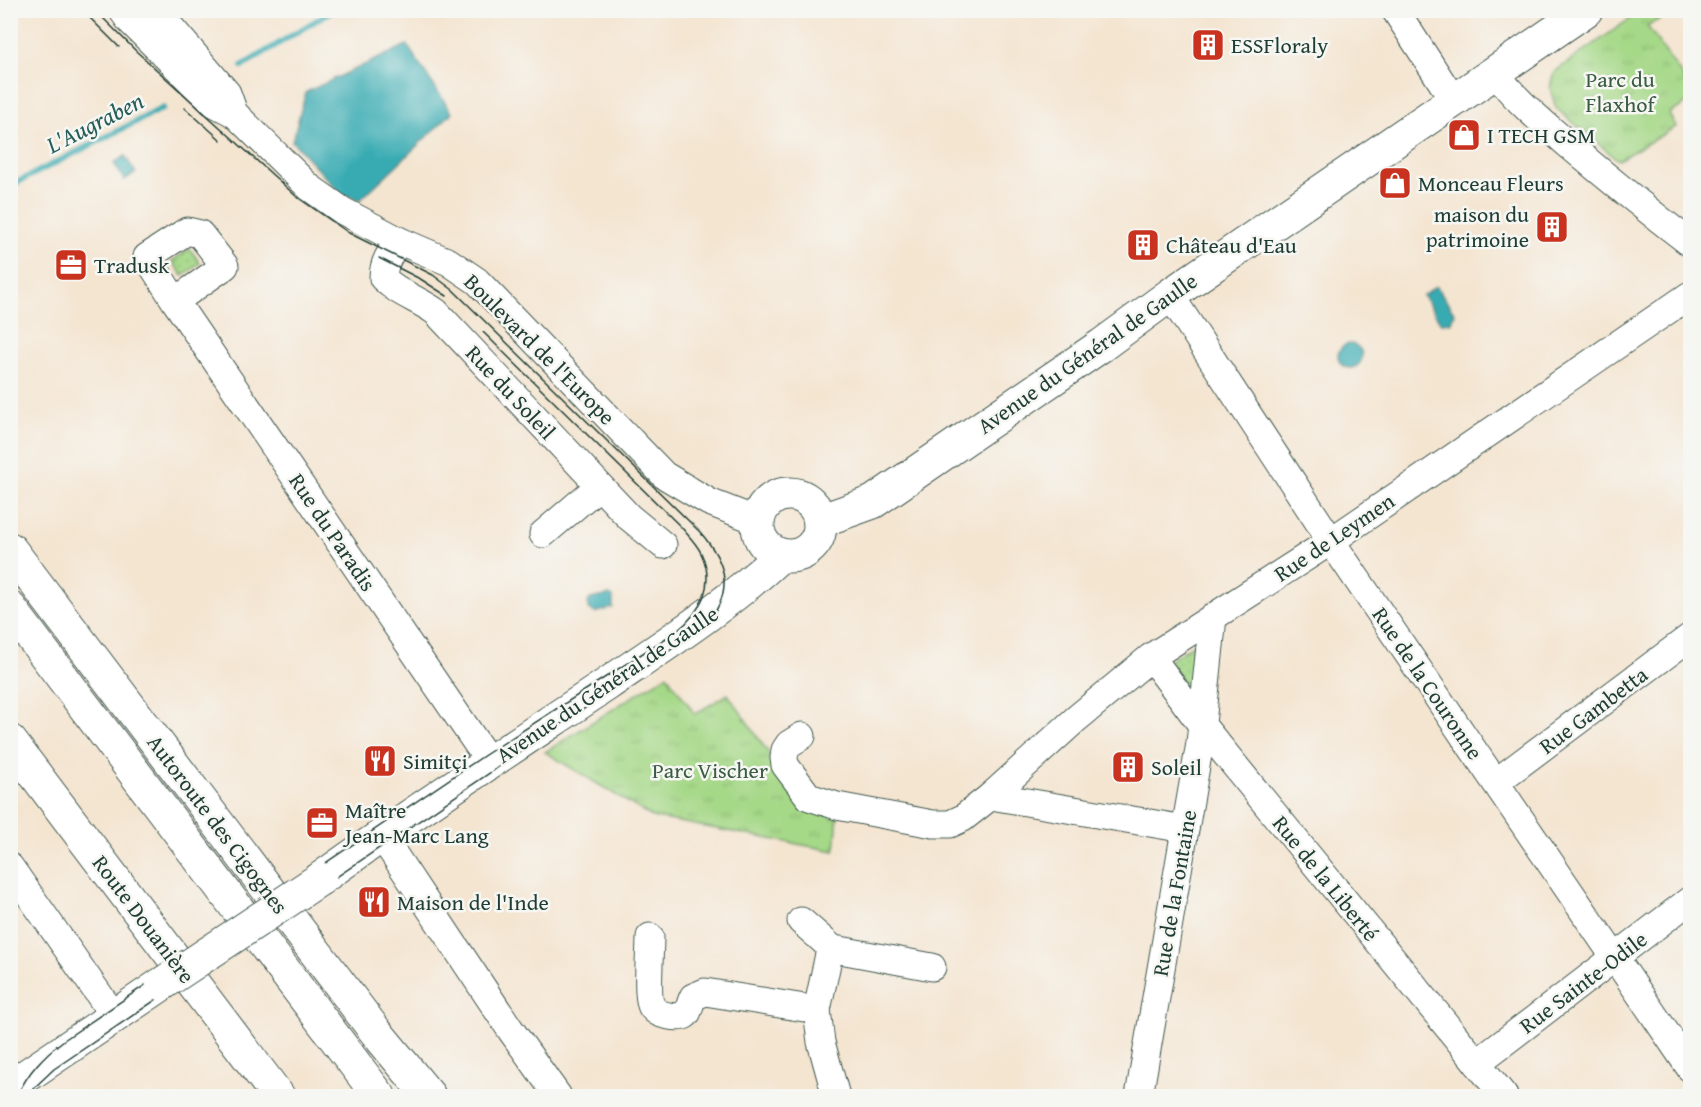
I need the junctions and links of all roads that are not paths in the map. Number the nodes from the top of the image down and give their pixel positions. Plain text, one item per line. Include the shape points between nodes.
1 (122, 10) edge
2 (156, 10) edge
3 (1395, 10) edge
4 (1586, 10) edge
5 (1495, 72) junction
6 (1454, 101) junction
7 (235, 114) junction
8 (400, 240) junction
9 (1690, 243) edge
10 (1170, 295) junction
11 (1690, 295) edge
12 (175, 301) dead end
13 (599, 486) junction
14 (758, 521) junction
15 (820, 521) junction
16 (543, 534) dead end
17 (1331, 541) junction
18 (663, 545) dead end
19 (10, 549) edge
20 (781, 555) junction
21 (10, 608) edge
22 (1213, 616) junction
23 (1690, 637) edge
24 (1150, 657) junction
25 (1201, 724) junction
26 (802, 736) dead end
27 (10, 741) edge
28 (490, 763) junction
29 (1496, 782) junction
30 (991, 796) junction
31 (1185, 829) junction
32 (381, 835) junction
33 (10, 867) edge
34 (1690, 900) edge
35 (801, 921) dead end
36 (650, 937) dead end
37 (834, 950) junction
38 (1614, 958) junction
39 (932, 967) dead end
40 (817, 1010) junction
41 (114, 1016) junction
42 (1477, 1063) junction
43 (1690, 1068) edge
44 (10, 1087) edge
45 (278, 1096) edge
46 (379, 1096) edge
47 (429, 1096) edge
48 (558, 1096) edge
49 (836, 1096) edge
50 (1139, 1096) edge
51 (1504, 1096) edge

1 - 7 street, Boulevard de l'Europe via 212,102
2 - 7 street, Boulevard de l'Europe via 227,93
3 - 6 street
4 - 5 main road, Avenue du Général de Gaulle
5 - 6 main road, Avenue du Général de Gaulle
5 - 9 street via 1524,106 1616,186
6 - 10 main road, Avenue du Général de Gaulle
7 - 8 street, Boulevard de l'Europe via 309,187 343,211
8 - 13 street, Rue du Soleil via 389,253 383,278 396,291 436,312
8 - 14 street, Boulevard de l'Europe via 450,262 477,281 664,475 709,502
10 - 15 main road, Avenue du Général de Gaulle via 873,502
10 - 17 street, Rue de la Couronne
11 - 17 street, Rue de Leymen
12 - 28 street, Rue du Paradis
13 - 16 street
13 - 18 street, Rue du Soleil
14 - 15 main road via 760,512 772,499 788,494 806,498
14 - 20 main road via 766,546
15 - 20 main road via 820,531 810,549 801,554
17 - 22 street, Rue de Leymen
17 - 29 street, Rue de la Couronne
19 - 47 main road, Autoroute des Cigognes via 376,1032
20 - 28 main road, Avenue du Général de Gaulle via 700,621
21 - 46 main road, Autoroute des Cigognes
22 - 24 street, Rue de Leymen
22 - 25 street, Rue de la Fontaine
23 - 29 street, Rue Gambetta
24 - 25 street, Rue de la Liberté
24 - 30 street, Rue de Leymen
25 - 31 street, Rue de la Fontaine
25 - 42 street, Rue de la Liberté
26 - 30 street, Rue de Leymen via 785,750 785,765 809,797 818,801 911,821 950,824
27 - 45 main road, Route Douanière
28 - 32 main road, Avenue du Général de Gaulle
29 - 38 street, Rue de la Couronne
30 - 31 street
31 - 50 street, Rue de la Fontaine
32 - 41 main road, Avenue du Général de Gaulle, bridge
32 - 48 street
33 - 41 street
34 - 38 street, Rue Sainte-Odile
35 - 37 street
36 - 40 street via 649,994 652,1007 659,1013 686,1015 693,996 705,992
37 - 39 street
37 - 40 street via 828,958
38 - 42 street, Rue Sainte-Odile
38 - 43 street, Rue de la Couronne
40 - 49 street via 820,1042
41 - 44 main road, Avenue du Général de Gaulle
42 - 51 street, Rue de la Liberté

